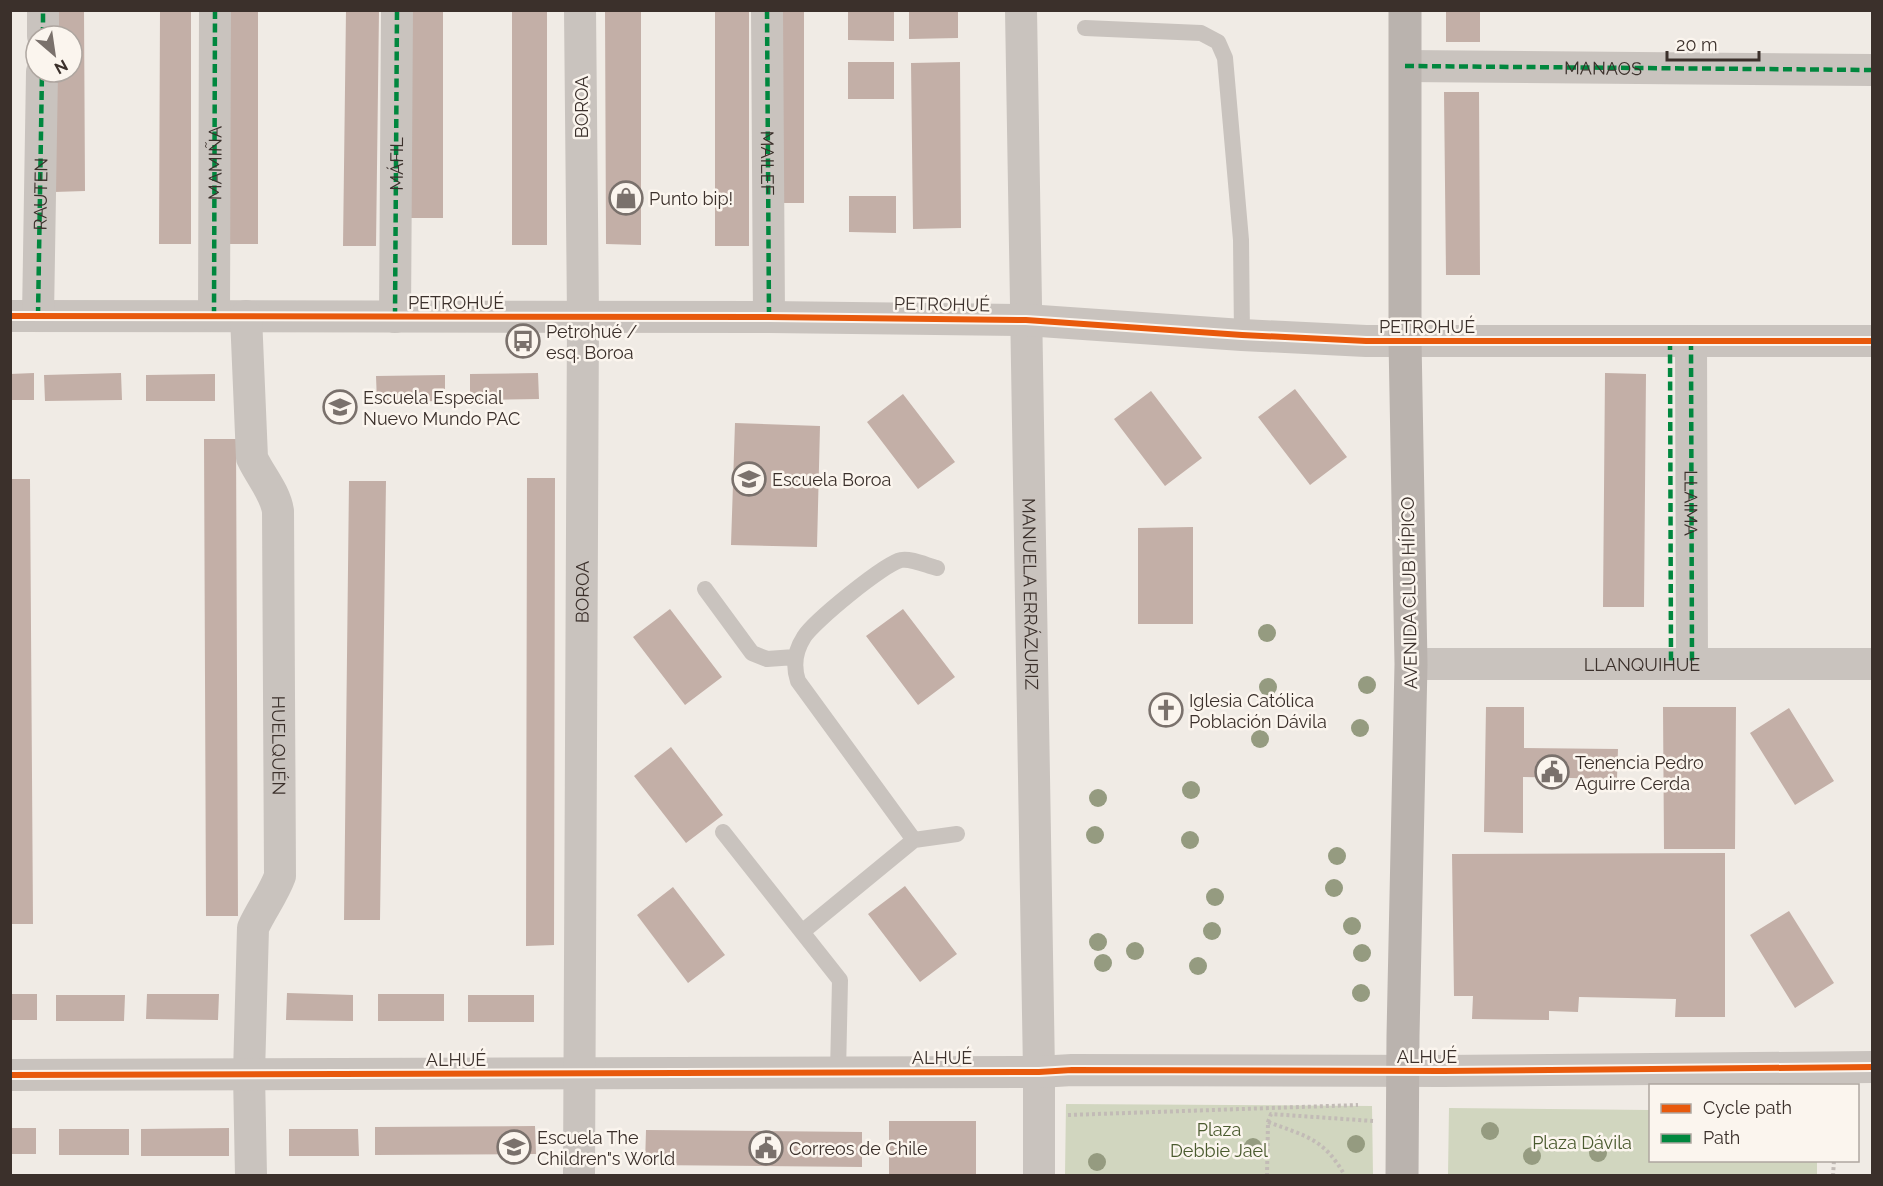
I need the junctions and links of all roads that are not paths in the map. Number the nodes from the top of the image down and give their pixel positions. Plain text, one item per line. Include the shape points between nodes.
1 (215, 10) edge
2 (397, 10) edge
3 (580, 10) edge
4 (767, 10) edge
5 (1022, 10) edge
6 (1406, 10) edge
7 (1085, 28) dead end
8 (1405, 66) junction
9 (1872, 70) edge
10 (41, 84) edge
11 (24, 316) edge
12 (214, 316) junction
13 (246, 316) junction
14 (395, 317) junction
15 (583, 317) junction
16 (769, 317) junction
17 (1026, 320) junction
18 (1242, 335) junction
19 (1405, 340) junction
20 (1681, 341) junction
21 (1872, 341) edge
22 (937, 568) dead end
23 (705, 589) dead end
24 (795, 657) junction
25 (1411, 664) junction
26 (1682, 664) junction
27 (1872, 664) edge
28 (723, 832) dead end
29 (957, 834) dead end
30 (914, 840) junction
31 (801, 932) junction
32 (1872, 1067) edge
33 (1403, 1071) junction
34 (1039, 1072) junction
35 (838, 1073) junction
36 (249, 1074) junction
37 (578, 1074) junction
38 (10, 1075) edge
39 (251, 1176) edge
40 (579, 1176) edge
41 (1039, 1176) edge
42 (1402, 1176) edge

1 - 12 street, MAMIÑA
2 - 14 street, MÁFIL
3 - 15 street, BOROA
4 - 16 street, MAILEF
5 - 17 street, MANUELA ERRÁZURIZ
6 - 8 street, AVENIDA CLUB HÍPICO
7 - 18 lane via 1201,33 1218,42 1225,58 1240,228
8 - 9 street, MANAOS
8 - 19 street, AVENIDA CLUB HÍPICO
10 - 11 street, RAUTEN
11 - 12 street, PETROHUÉ
12 - 13 street, PETROHUÉ
13 - 14 street, PETROHUÉ
13 - 36 street, HUELQUÉN via 252,458 276,498 278,511 280,876 253,928
14 - 15 street, PETROHUÉ
15 - 16 street, PETROHUÉ
15 - 37 street, BOROA
16 - 17 street, PETROHUÉ
17 - 18 street, PETROHUÉ
17 - 34 street, MANUELA ERRÁZURIZ
18 - 19 street, PETROHUÉ
19 - 20 street, PETROHUÉ
19 - 25 street, AVENIDA CLUB HÍPICO
20 - 21 street, PETROHUÉ
20 - 26 street, LLAIMA
22 - 24 lane via 903,559 884,568 804,636
23 - 24 lane via 752,653 767,659
24 - 30 lane via 798,681
25 - 26 street, LLANQUIHUE
25 - 33 street, AVENIDA CLUB HÍPICO
26 - 27 street, LLANQUIHUE
28 - 31 lane
29 - 30 lane
30 - 31 lane
31 - 35 lane via 840,980
32 - 33 street, ALHUÉ
33 - 34 street, ALHUÉ
33 - 42 street, AVENIDA CLUB HÍPICO
34 - 35 street, ALHUÉ
34 - 41 street, MANUELA ERRÁZURIZ
35 - 37 street, ALHUÉ
36 - 37 street, ALHUÉ
36 - 38 street, ALHUÉ
36 - 39 street, HUELQUÉN
37 - 40 street, BOROA

